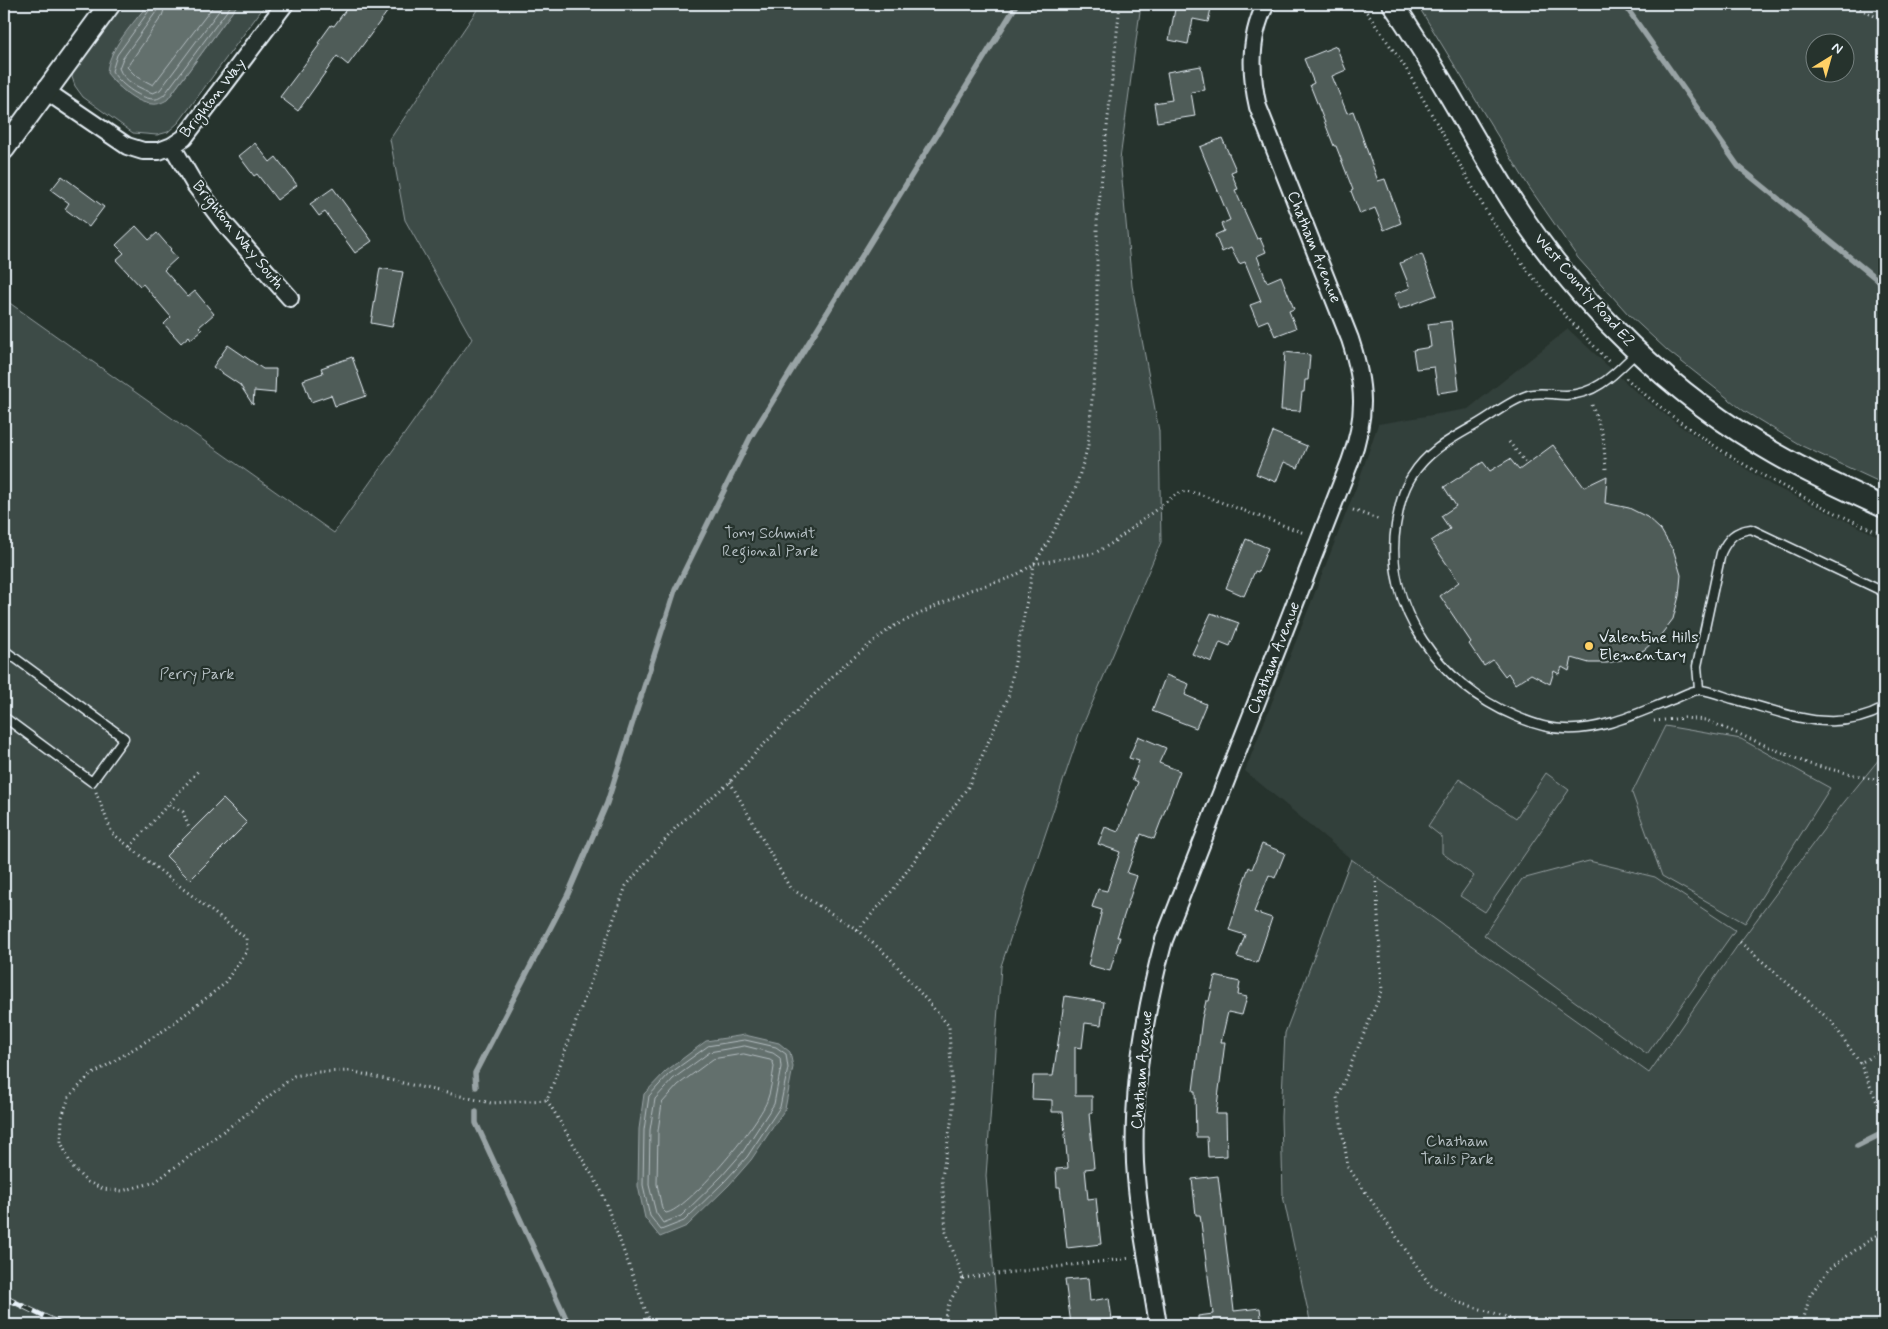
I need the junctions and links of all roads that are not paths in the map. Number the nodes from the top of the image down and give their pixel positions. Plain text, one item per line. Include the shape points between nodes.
1 (110, 4) edge
2 (285, 4) edge
3 (1266, 4) edge
4 (1393, 4) edge
5 (46, 91) junction
6 (172, 146) junction
7 (4, 149) edge
8 (290, 298) dead end
9 (1637, 352) junction
10 (1884, 507) edge
11 (1884, 592) edge
12 (4, 650) edge
13 (1699, 689) junction
14 (1884, 708) edge
15 (4, 717) edge
16 (1158, 1325) edge

1 - 5 street
2 - 6 street, Brighton Way via 184,138
3 - 16 street, Chatham Avenue via 1254,38 1252,84 1258,107 1350,339 1359,367 1362,420 1356,446 1164,940 1150,992 1140,1047 1135,1106 1137,1188
4 - 9 street, West County Road E2 via 1486,160 1547,252
5 - 6 street, Brighton Way via 127,146 159,151
5 - 7 street
6 - 8 street, Brighton Way South via 195,185 223,222
9 - 10 street, West County Road E2 via 1721,419 1775,454
9 - 13 lane via 1604,383 1587,392 1529,394 1438,448 1413,475 1398,510 1397,583 1410,619 1431,653 1454,678 1482,700 1533,724 1563,730 1588,730
11 - 13 lane via 1751,529 1740,531 1726,542 1720,557 1697,666
12 - 15 lane via 124,738 92,782
13 - 14 lane via 1816,722 1847,722

